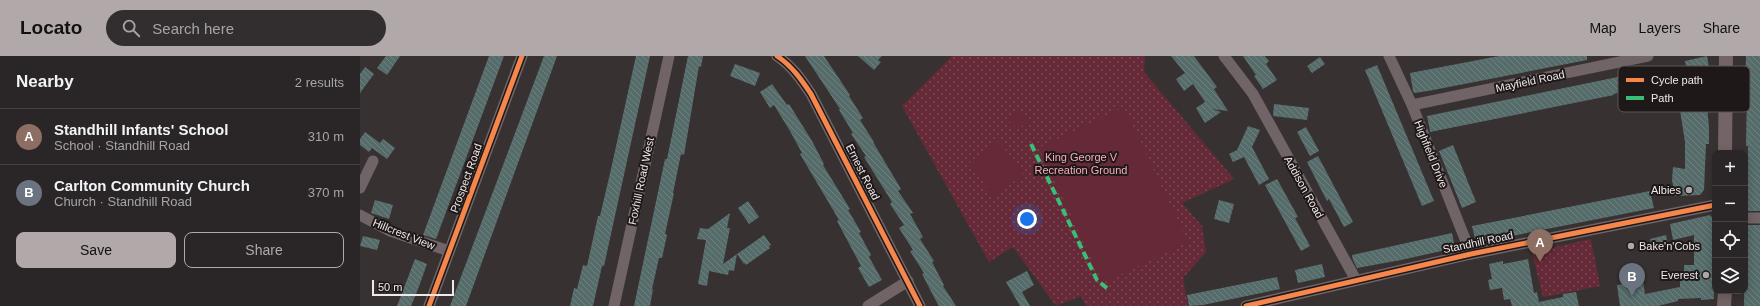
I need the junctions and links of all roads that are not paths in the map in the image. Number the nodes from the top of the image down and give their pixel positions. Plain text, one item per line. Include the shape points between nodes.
1 (522, 56) edge
2 (669, 56) edge
3 (777, 56) edge
4 (1224, 56) edge
5 (1389, 56) edge
6 (1648, 56) edge
7 (1726, 56) edge
8 (1726, 66) edge
9 (1412, 105) junction
10 (1725, 112) edge
11 (1725, 150) edge
12 (373, 161) dead end
13 (360, 188) edge
14 (1712, 206) edge
15 (360, 215) edge
16 (1748, 218) edge
17 (1760, 218) edge
18 (449, 251) junction
19 (1471, 254) junction
20 (908, 280) junction
21 (1356, 280) junction
22 (1724, 294) edge
23 (429, 306) edge
24 (614, 306) edge
25 (868, 306) edge
26 (920, 306) edge
27 (1246, 306) edge
28 (1724, 306) edge

1 - 18 street, Prospect Road
2 - 24 street, Foxhill Road West
3 - 20 street, Ernest Road via 786,62 811,94
4 - 21 street, Addison Road via 1253,94
5 - 9 street, Highfield Drive
6 - 9 street, Mayfield Road
7 - 8 main road
9 - 19 street, Highfield Drive
10 - 11 main road
12 - 13 street
14 - 19 street, Standhill Road
15 - 18 street, Hillcrest View via 390,230
16 - 17 street
18 - 23 street, Prospect Road
19 - 21 street, Standhill Road
20 - 25 street
20 - 26 street, Ernest Road
21 - 27 street, Standhill Road
22 - 28 main road

